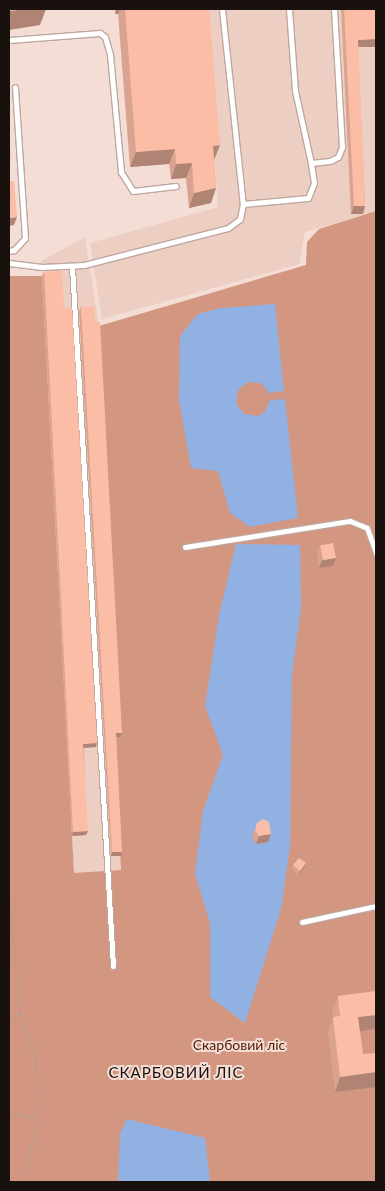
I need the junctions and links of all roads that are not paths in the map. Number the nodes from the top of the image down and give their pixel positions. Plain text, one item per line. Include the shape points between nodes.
1 (222, 9) edge
2 (289, 9) edge
3 (334, 9) edge
4 (9, 40) edge
5 (15, 87) dead end
6 (310, 163) junction
7 (176, 186) dead end
8 (242, 204) junction
9 (9, 251) edge
10 (9, 263) edge
11 (72, 266) junction
12 (185, 546) dead end
13 (376, 554) edge
14 (376, 906) edge
15 (302, 922) dead end
16 (113, 966) dead end

1 - 8 lane
2 - 6 lane via 295,91
3 - 6 lane via 342,147 338,156 330,161
4 - 7 lane via 100,33 105,37 110,55 121,172 133,191
5 - 9 lane via 25,238
6 - 8 lane via 314,183 308,198
8 - 11 lane via 240,219 228,228
10 - 11 lane via 42,268
11 - 16 lane
12 - 13 lane via 350,521 366,528
14 - 15 lane

